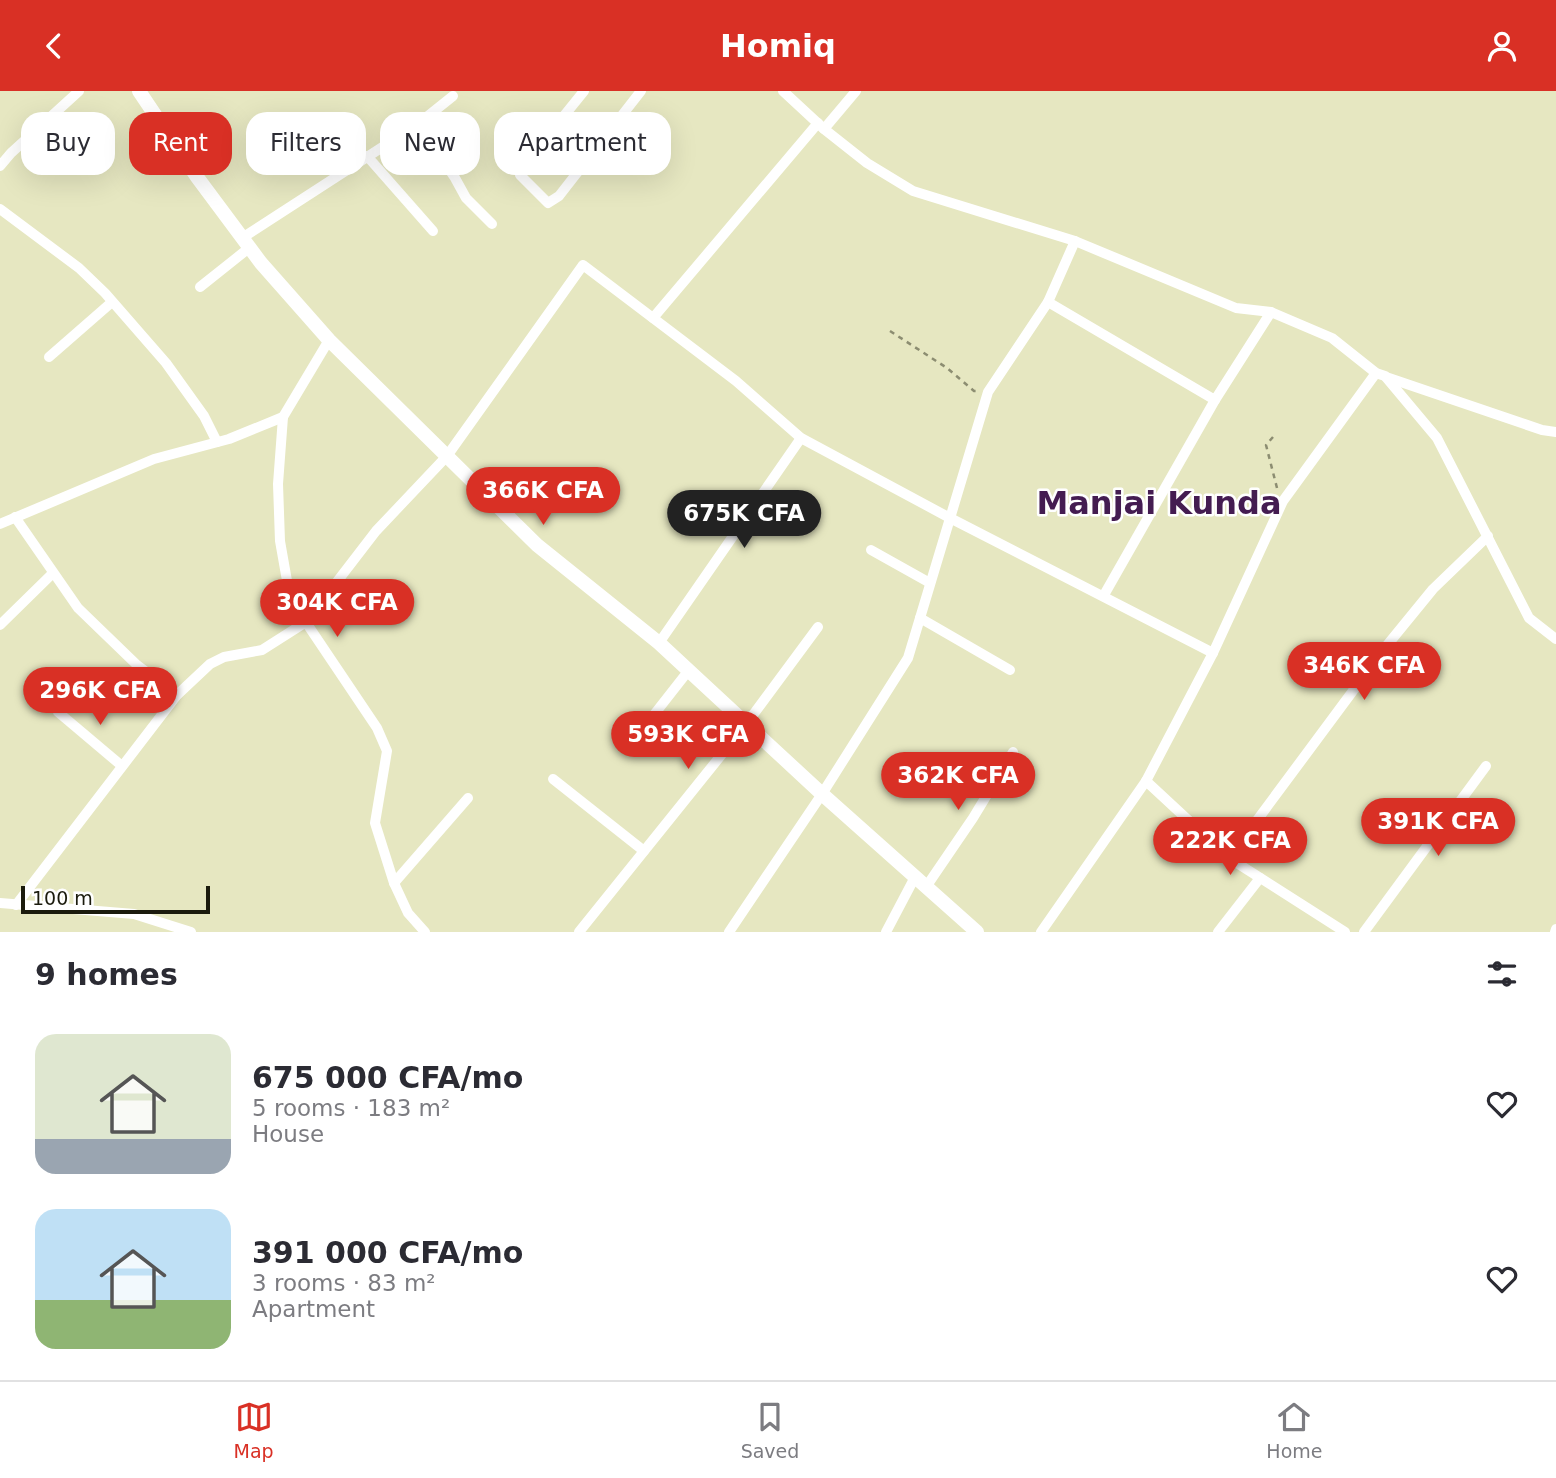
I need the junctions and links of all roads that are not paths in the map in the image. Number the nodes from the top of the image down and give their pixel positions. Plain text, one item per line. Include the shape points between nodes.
1 (79, 91) edge
2 (139, 91) edge
3 (584, 91) edge
4 (641, 91) edge
5 (783, 91) edge
6 (856, 91) edge
7 (453, 96) dead end
8 (433, 112) edge
9 (821, 126) junction
10 (380, 148) edge
11 (367, 156) junction
12 (0, 166) edge
13 (453, 175) edge
14 (0, 209) edge
15 (492, 224) dead end
16 (433, 230) dead end
17 (1075, 241) junction
18 (246, 243) junction
19 (200, 287) dead end
20 (112, 302) junction
21 (1048, 302) junction
22 (1271, 312) junction
23 (653, 318) junction
24 (329, 340) junction
25 (49, 357) dead end
26 (1381, 375) junction
27 (1215, 400) junction
28 (283, 417) junction
29 (1556, 432) edge
30 (802, 438) junction
31 (217, 442) junction
32 (447, 456) junction
33 (15, 517) junction
34 (950, 518) junction
35 (0, 524) edge
36 (1488, 536) junction
37 (871, 550) dead end
38 (52, 573) junction
39 (930, 583) junction
40 (1104, 595) junction
41 (920, 618) junction
42 (306, 622) junction
43 (0, 625) edge
44 (818, 627) dead end
45 (1556, 639) edge
46 (659, 643) junction
47 (1213, 653) junction
48 (689, 670) junction
49 (1010, 670) dead end
50 (177, 695) junction
51 (58, 712) dead end
52 (649, 721) dead end
53 (747, 723) junction
54 (1013, 752) dead end
55 (122, 766) junction
56 (1486, 766) dead end
57 (553, 779) dead end
58 (1146, 781) junction
59 (822, 794) junction
60 (468, 798) dead end
61 (644, 851) junction
62 (1229, 858) junction
63 (1260, 878) junction
64 (921, 882) junction
65 (394, 883) junction
66 (0, 903) edge
67 (16, 905) junction
68 (191, 932) edge
69 (425, 932) edge
70 (579, 932) edge
71 (729, 932) edge
72 (886, 932) edge
73 (977, 932) edge
74 (1041, 932) edge
75 (1218, 932) edge
76 (1345, 932) edge
77 (1364, 932) edge

1 - 12 street
2 - 18 street
3 - 4 street via 521,169 524,181 548,204
5 - 9 street
6 - 9 street
7 - 8 street
9 - 17 street via 867,163 913,191
9 - 23 street
10 - 11 street
11 - 16 street
11 - 18 street
13 - 15 street via 466,198
14 - 20 street via 79,268
17 - 21 street
17 - 22 street via 1236,308
18 - 19 street
18 - 24 street
20 - 25 street
20 - 31 street via 166,363
21 - 27 street
21 - 34 street via 988,392
22 - 26 street via 1332,338
22 - 27 street
23 - 30 street
23 - 32 street via 583,265
24 - 28 street
24 - 32 street
26 - 29 street
26 - 36 street via 1437,438
26 - 47 street via 1283,501
27 - 40 street
28 - 31 street
28 - 42 street via 280,541 289,592
30 - 34 street
30 - 46 street
31 - 33 street via 155,459
32 - 42 street via 376,531
32 - 46 street via 537,545
33 - 35 street
33 - 38 street
34 - 39 street
34 - 40 street
36 - 45 street via 1530,618
36 - 62 street via 1433,589 1392,639
37 - 39 street
38 - 43 street
38 - 50 street via 91,622
39 - 41 street
40 - 47 street
41 - 49 street
41 - 59 street via 908,657
42 - 50 street via 262,650 210,664
42 - 65 street via 377,728 387,751 375,823
44 - 53 street
46 - 48 street
47 - 58 street
48 - 52 street
48 - 53 street
50 - 55 street
51 - 55 street
53 - 59 street
53 - 61 street
54 - 64 street via 973,818
55 - 67 street
56 - 77 street
57 - 61 street
58 - 62 street
58 - 74 street
59 - 64 street
59 - 71 street
60 - 65 street
61 - 70 street
62 - 63 street
63 - 75 street
63 - 76 street
64 - 72 street
64 - 73 street
65 - 69 street via 408,913
66 - 67 street
67 - 68 street via 134,914

